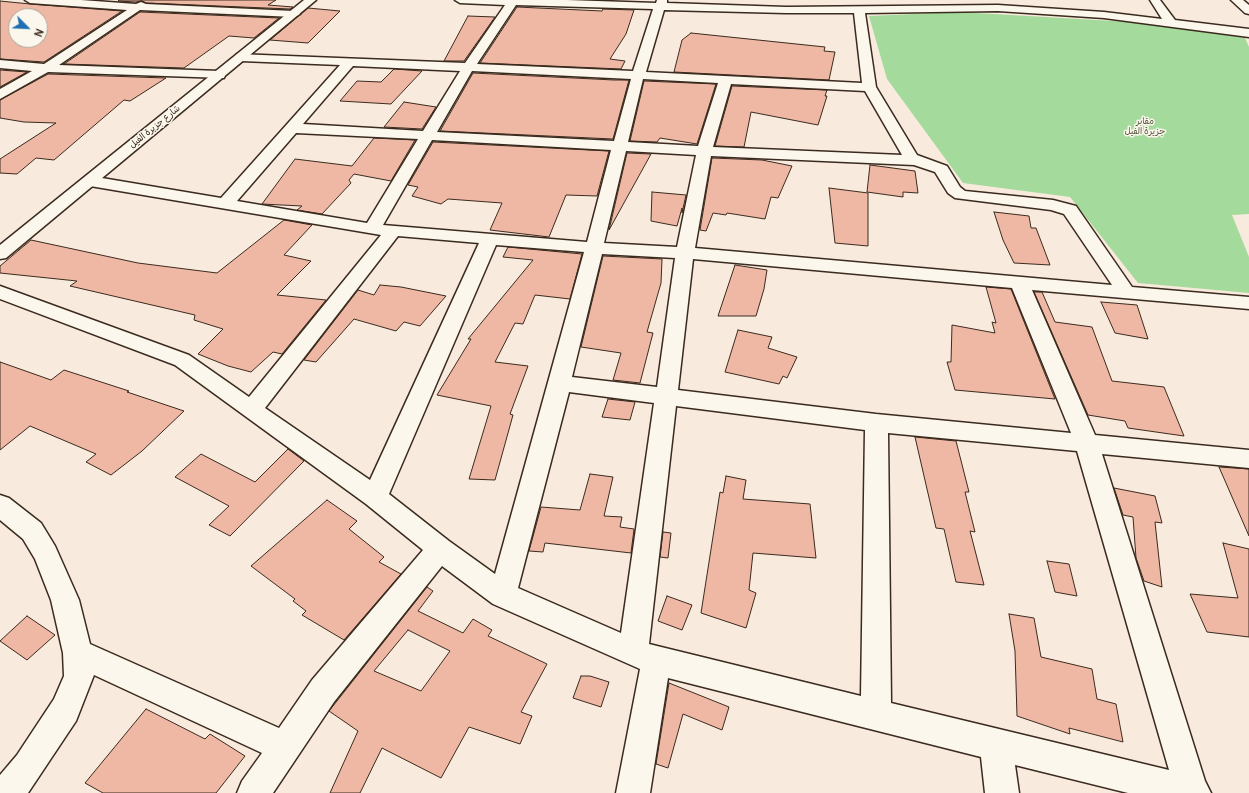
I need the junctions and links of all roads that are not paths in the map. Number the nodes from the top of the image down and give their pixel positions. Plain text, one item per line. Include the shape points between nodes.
1 (30, 0) edge
2 (148, 0) edge
3 (311, 0) edge
4 (460, 0) edge
5 (1155, 0) edge
6 (1236, 0) edge
7 (514, 1) edge
8 (661, 3) edge
9 (994, 4) edge
10 (785, 5) edge
11 (138, 8) junction
12 (859, 10) junction
13 (1249, 10) edge
14 (294, 14) junction
15 (1171, 23) junction
16 (1249, 33) edge
17 (241, 57) junction
18 (350, 62) junction
19 (0, 64) edge
20 (46, 68) junction
21 (468, 68) junction
22 (219, 75) junction
23 (638, 75) junction
24 (726, 80) junction
25 (869, 87) junction
26 (0, 95) edge
27 (292, 128) junction
28 (426, 135) junction
29 (620, 146) junction
30 (704, 151) junction
31 (914, 160) junction
32 (90, 181) junction
33 (226, 203) junction
34 (372, 229) junction
35 (393, 231) junction
36 (490, 239) junction
37 (594, 248) junction
38 (685, 253) junction
39 (0, 254) edge
40 (1020, 284) junction
41 (0, 292) edge
42 (1127, 293) junction
43 (1249, 303) edge
44 (560, 383) junction
45 (666, 397) junction
46 (252, 409) junction
47 (876, 423) junction
48 (1087, 444) junction
49 (1249, 459) edge
50 (375, 497) junction
51 (0, 505) edge
52 (440, 549) junction
53 (503, 595) junction
54 (78, 653) junction
55 (645, 656) junction
56 (876, 715) junction
57 (996, 745) junction
58 (284, 747) junction
59 (7, 793) edge
60 (254, 793) edge
61 (633, 793) edge
62 (1002, 793) edge
63 (1193, 793) edge

1 - 11 street
2 - 11 street
3 - 14 street, شارع جزيرة الفيل
4 - 7 street
5 - 15 street
6 - 13 street
7 - 8 street
7 - 21 street
8 - 10 street
8 - 23 street
9 - 12 street
9 - 15 street
10 - 12 street
11 - 14 street
11 - 20 street
12 - 25 street
14 - 17 street, شارع جزيرة الفيل
15 - 16 street
17 - 18 street
17 - 22 street, شارع جزيرة الفيل
18 - 21 street
18 - 27 street
19 - 20 street
20 - 22 street
20 - 26 street
21 - 23 street
21 - 28 street
22 - 32 street, شارع جزيرة الفيل
23 - 24 street
23 - 29 street
24 - 25 street
24 - 30 street
25 - 31 street via 909,156
27 - 28 street
27 - 33 street
28 - 29 street
28 - 34 street
29 - 30 street
29 - 37 street
30 - 31 street
30 - 38 street
31 - 42 street via 940,169 954,190 961,195 1053,205 1070,210
32 - 33 street
32 - 39 street, شارع جزيرة الفيل
33 - 34 street
34 - 35 street
35 - 36 street
35 - 46 street
36 - 37 street
36 - 50 street
37 - 38 street
37 - 44 street
38 - 40 street
38 - 45 street
40 - 42 street
40 - 48 street
41 - 46 street via 182,360
42 - 43 street
44 - 45 street
44 - 53 street
45 - 47 street
45 - 55 street
46 - 50 street
47 - 48 street
47 - 56 street
48 - 49 street
48 - 63 street
50 - 52 street
51 - 54 street via 32,531 46,554 65,600
52 - 53 street
52 - 58 street via 346,662
53 - 55 street
54 - 58 street
54 - 59 street via 80,676 65,710
55 - 56 street
55 - 61 street
56 - 57 street
57 - 62 street
57 - 63 street
58 - 60 street

